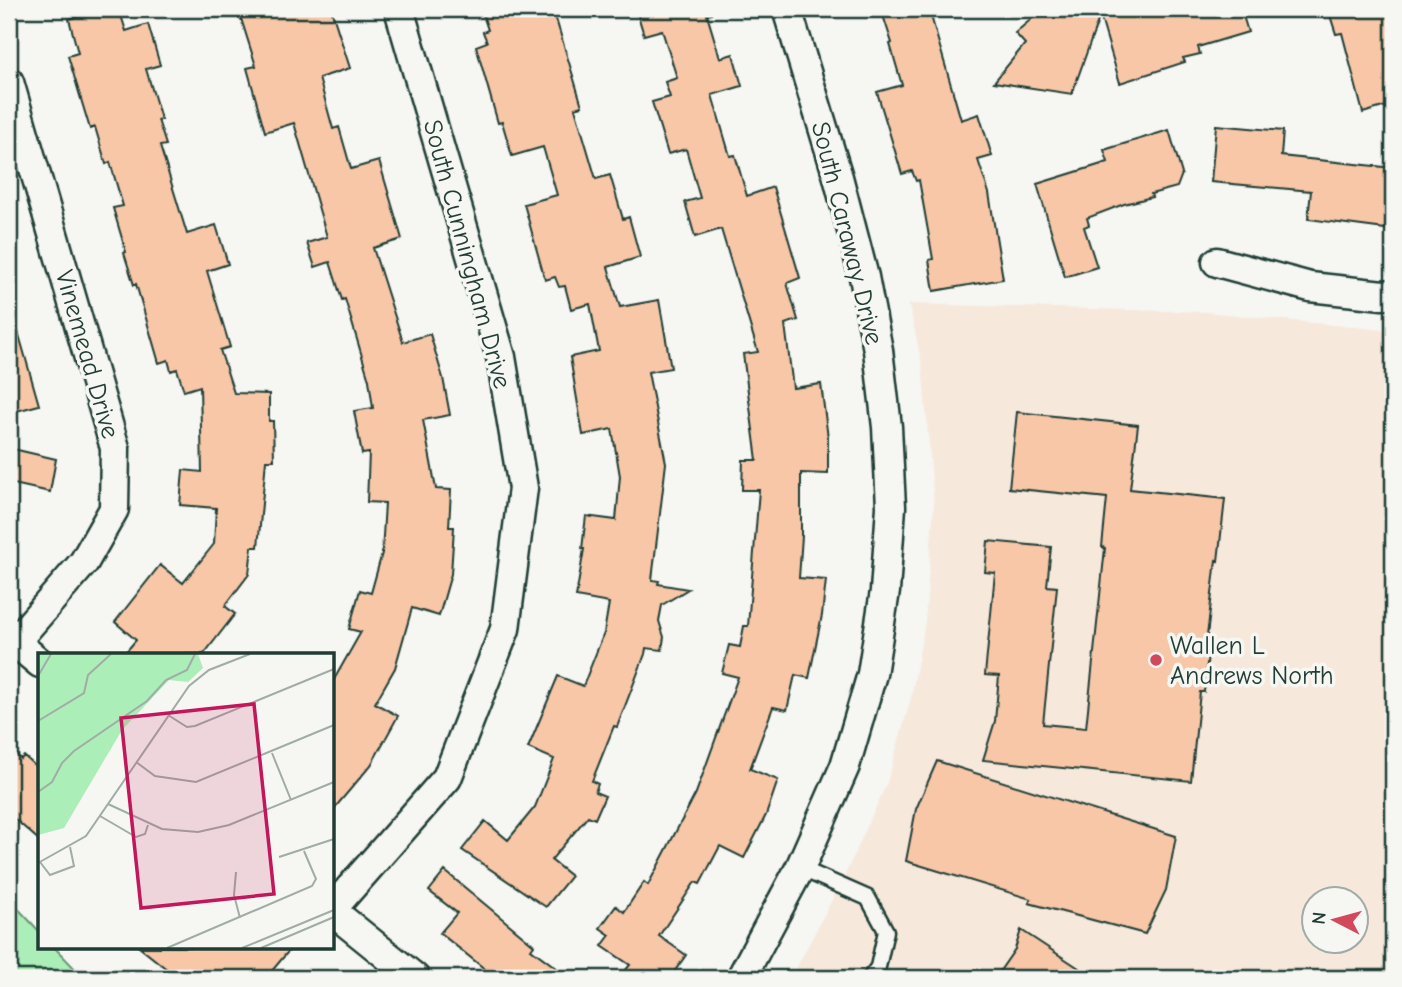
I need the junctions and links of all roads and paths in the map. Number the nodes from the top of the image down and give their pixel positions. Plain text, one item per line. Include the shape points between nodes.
1 (399, 9) edge
2 (787, 9) edge
3 (9, 82) edge
4 (1217, 262) dead end
5 (1393, 294) edge
6 (21, 647) edge
7 (800, 868) junction
8 (334, 908) edge
9 (334, 912) edge
10 (415, 978) edge
11 (741, 978) edge
12 (870, 978) edge

1 - 8 street, South Cunningham Drive via 500,357 523,488 505,629 447,778
2 - 7 street, South Caraway Drive via 864,277 878,350 891,508 872,674 845,766
3 - 6 street, Vinemead Drive via 115,448 114,509 84,562
4 - 5 street via 1310,287
7 - 11 street, South Caraway Drive
7 - 12 lane via 868,898 886,931 878,967
9 - 10 street

